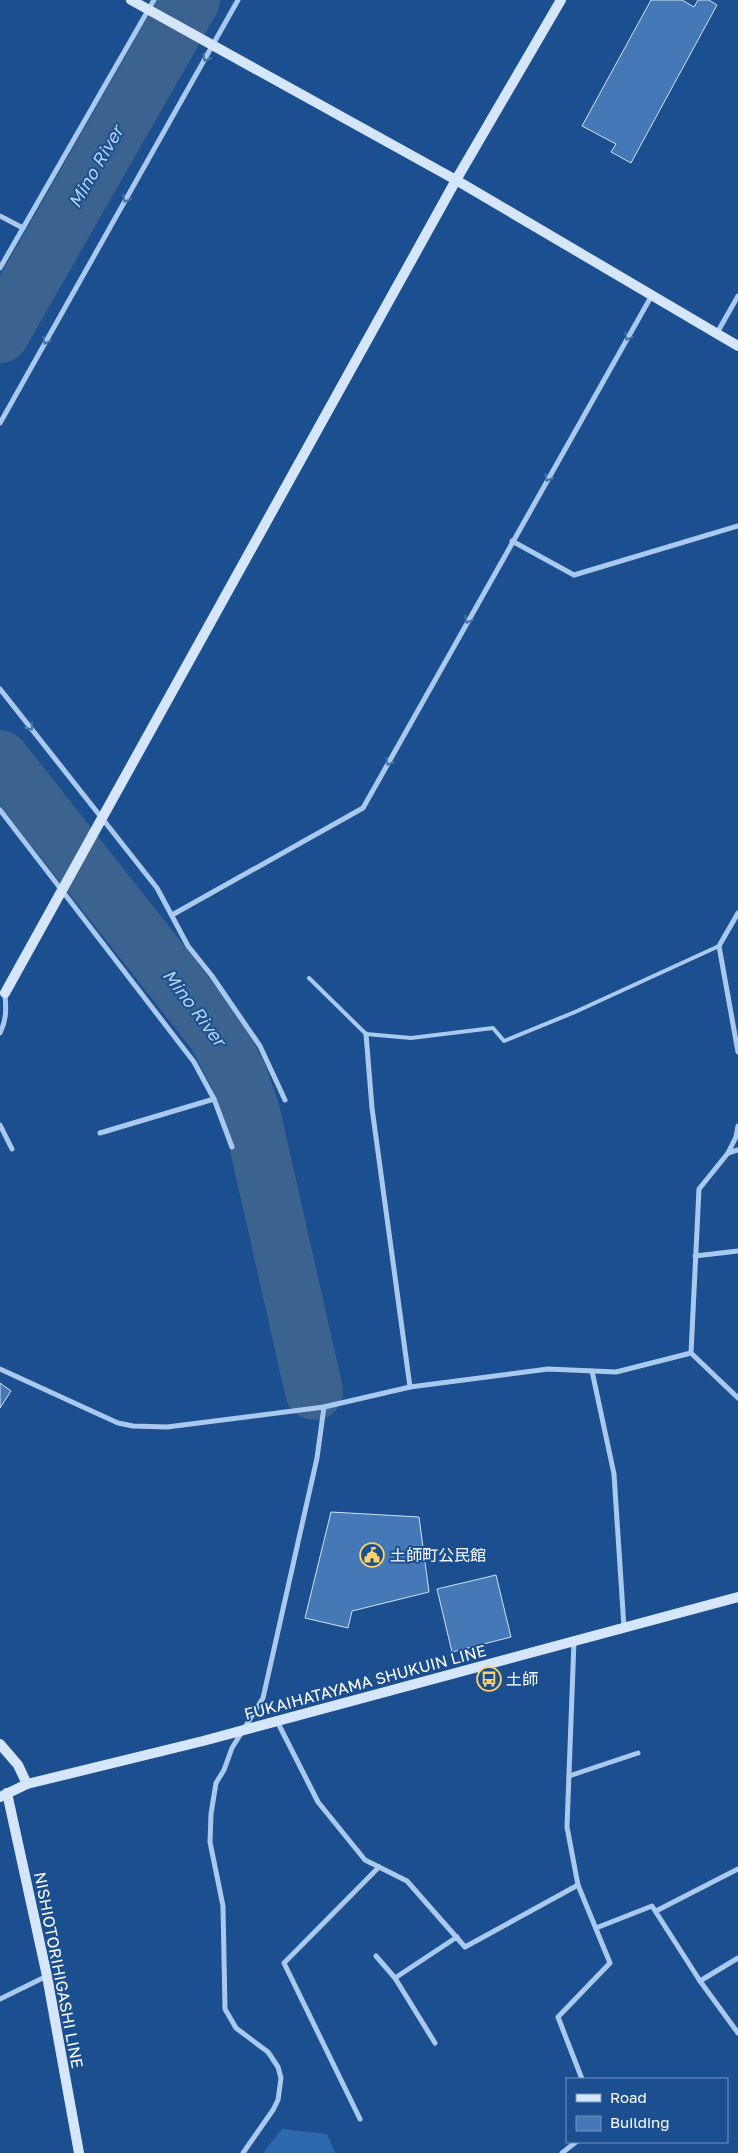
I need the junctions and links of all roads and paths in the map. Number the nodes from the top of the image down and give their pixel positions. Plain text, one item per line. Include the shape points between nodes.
1 (131, 0) edge
2 (238, 0) edge
3 (561, 0) edge
4 (151, 5) edge
5 (214, 45) junction
6 (456, 180) junction
7 (0, 216) edge
8 (23, 228) junction
9 (0, 268) edge
10 (652, 294) junction
11 (738, 296) edge
12 (716, 334) junction
13 (738, 346) edge
14 (0, 423) edge
15 (738, 526) edge
16 (512, 541) junction
17 (0, 688) edge
18 (0, 810) edge
19 (102, 819) junction
20 (62, 891) junction
21 (738, 913) edge
22 (172, 915) junction
23 (719, 946) junction
24 (309, 978) dead end
25 (2, 994) edge
26 (0, 1033) edge
27 (366, 1034) junction
28 (738, 1052) edge
29 (214, 1099) junction
30 (285, 1100) dead end
31 (0, 1125) edge
32 (738, 1126) edge
33 (100, 1133) dead end
34 (232, 1147) dead end
35 (12, 1149) dead end
36 (738, 1150) edge
37 (728, 1153) junction
38 (738, 1251) edge
39 (695, 1256) junction
40 (691, 1353) junction
41 (0, 1369) edge
42 (592, 1371) junction
43 (410, 1387) junction
44 (738, 1398) edge
45 (324, 1408) junction
46 (738, 1597) edge
47 (624, 1627) junction
48 (574, 1641) junction
49 (277, 1720) junction
50 (242, 1731) junction
51 (0, 1744) edge
52 (638, 1753) dead end
53 (569, 1776) junction
54 (27, 1784) junction
55 (4, 1795) edge
56 (379, 1867) junction
57 (738, 1869) edge
58 (578, 1885) junction
59 (656, 1911) junction
60 (596, 1928) junction
61 (458, 1937) junction
62 (376, 1956) dead end
63 (738, 1958) edge
64 (47, 1976) junction
65 (395, 1978) junction
66 (700, 1981) junction
67 (0, 1999) edge
68 (738, 2033) edge
69 (435, 2042) dead end
70 (582, 2078) edge
71 (360, 2120) dead end
72 (575, 2143) edge
73 (78, 2153) edge
74 (243, 2153) edge
75 (562, 2153) edge

1 - 4 street
2 - 5 street
3 - 6 street
4 - 5 street via 164,17
4 - 8 street
5 - 6 street
5 -> 14 street
6 - 10 street
6 - 19 street
7 - 8 street
8 - 9 street
10 - 12 street
10 -> 16 street
11 - 12 street
12 - 13 street
15 - 16 street via 574,574
16 -> 22 street via 363,808
17 -> 19 street
18 - 20 street
19 - 20 street
19 - 22 street via 157,888
20 - 25 street
20 - 29 street via 178,1039
21 - 23 street
22 - 30 street via 188,946 260,1046
23 - 27 lane via 504,1041 493,1028 411,1038
23 - 28 street
24 - 27 lane
25 - 26 street via 6,1013
27 - 43 street via 372,1108
29 - 33 street
29 - 34 street
31 - 35 street
32 - 37 street
36 - 37 street
37 - 39 street via 699,1189
38 - 39 street
39 - 40 street
40 - 42 street via 616,1372
40 - 44 street
41 - 45 street via 108,1420 133,1426 167,1427
42 - 43 street via 548,1369
42 - 47 street via 614,1474
43 - 45 street
45 - 50 street via 263,1698
46 - 47 street, FUKAIHATAYAMA SHUKUIN LINE
47 - 48 street, FUKAIHATAYAMA SHUKUIN LINE
48 - 49 street, FUKAIHATAYAMA SHUKUIN LINE
48 - 53 street
49 - 50 street, FUKAIHATAYAMA SHUKUIN LINE
49 - 56 street via 318,1802 365,1860
50 - 54 street, FUKAIHATAYAMA SHUKUIN LINE
50 - 74 street via 216,1783 211,1814 210,1842 223,1906 224,2002 236,2028 268,2052 281,2078 273,2110
51 - 54 street via 18,1765
52 - 53 street
53 - 58 street via 567,1827
54 - 55 street, FUKAIHATAYAMA SHUKUIN LINE
55 - 64 street, NISHIOTORIHIGASHI LINE
56 - 61 street via 408,1881
56 - 71 street via 284,1964
57 - 59 street
58 - 60 street
58 - 61 street via 466,1946
59 - 60 street via 652,1906
59 - 66 street
60 - 70 street via 610,1964 558,2017
61 - 65 street
62 - 65 street
63 - 66 street
64 - 67 street
64 - 73 street, NISHIOTORIHIGASHI LINE
65 - 69 street
66 - 68 street
72 - 75 street

